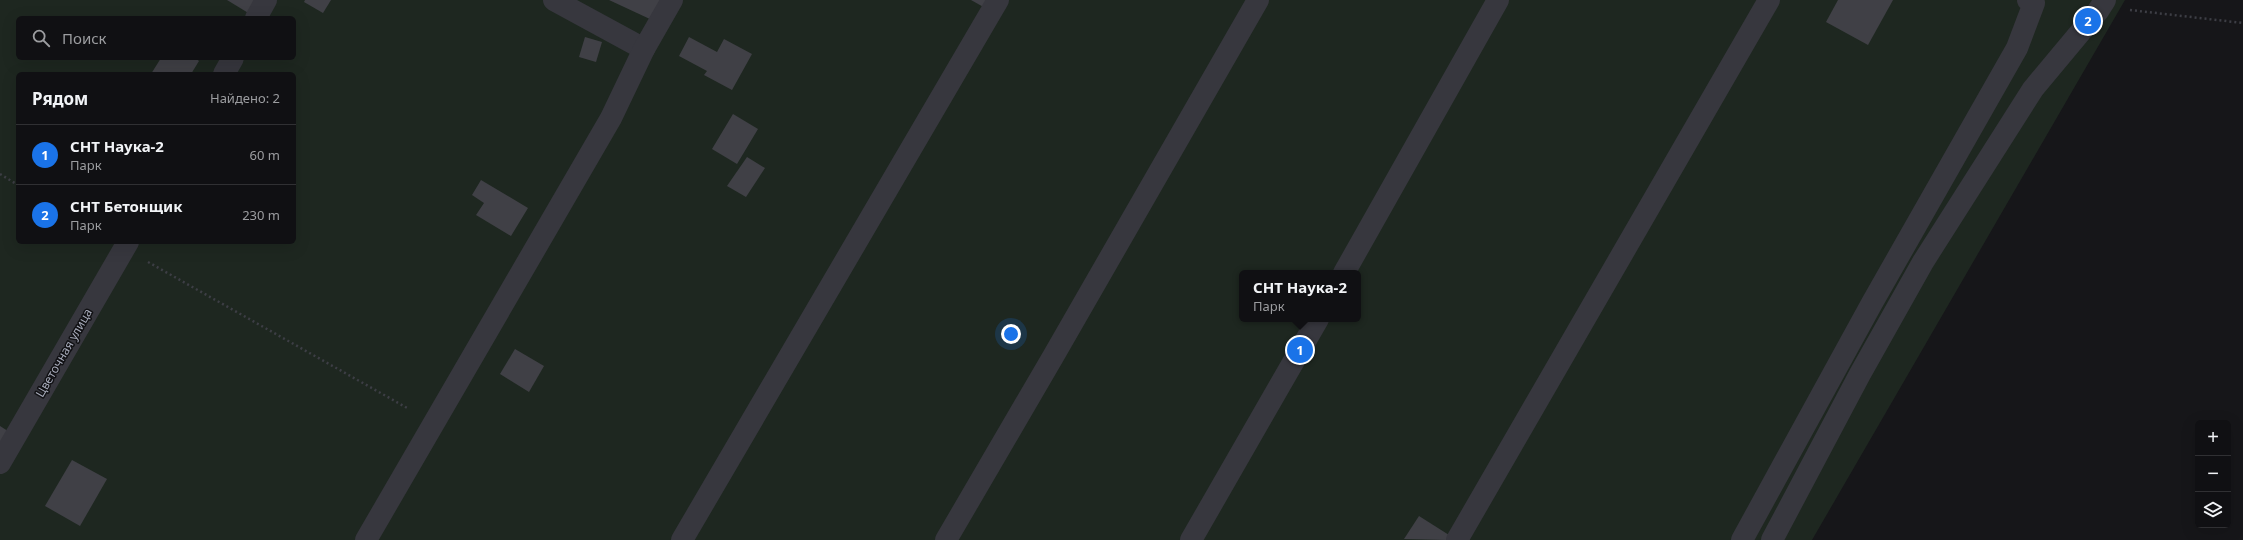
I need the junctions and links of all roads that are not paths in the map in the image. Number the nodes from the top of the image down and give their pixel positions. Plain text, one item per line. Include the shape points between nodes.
1 (266, 0) edge
2 (554, 0) edge
3 (672, 0) edge
4 (998, 0) edge
5 (1258, 0) edge
6 (1498, 0) edge
7 (1769, 0) edge
8 (2028, 0) edge
9 (2101, 6) edge
10 (257, 16) edge
11 (644, 49) junction
12 (232, 60) edge
13 (225, 72) edge
14 (126, 245) edge
15 (1346, 270) edge
16 (1316, 322) edge
17 (0, 463) edge
18 (366, 540) edge
19 (682, 540) edge
20 (946, 540) edge
21 (1191, 540) edge
22 (1457, 540) edge
23 (1742, 540) edge
24 (1772, 540) edge

1 - 10 street
2 - 11 street
3 - 11 street
4 - 19 street
5 - 20 street
6 - 15 street
7 - 22 street
8 - 23 street via 2034,3 2017,48 1872,303
9 - 24 street via 2033,89 1923,262
11 - 18 street via 611,118
12 - 13 street
14 - 17 street, Цветочная улица
16 - 21 street

